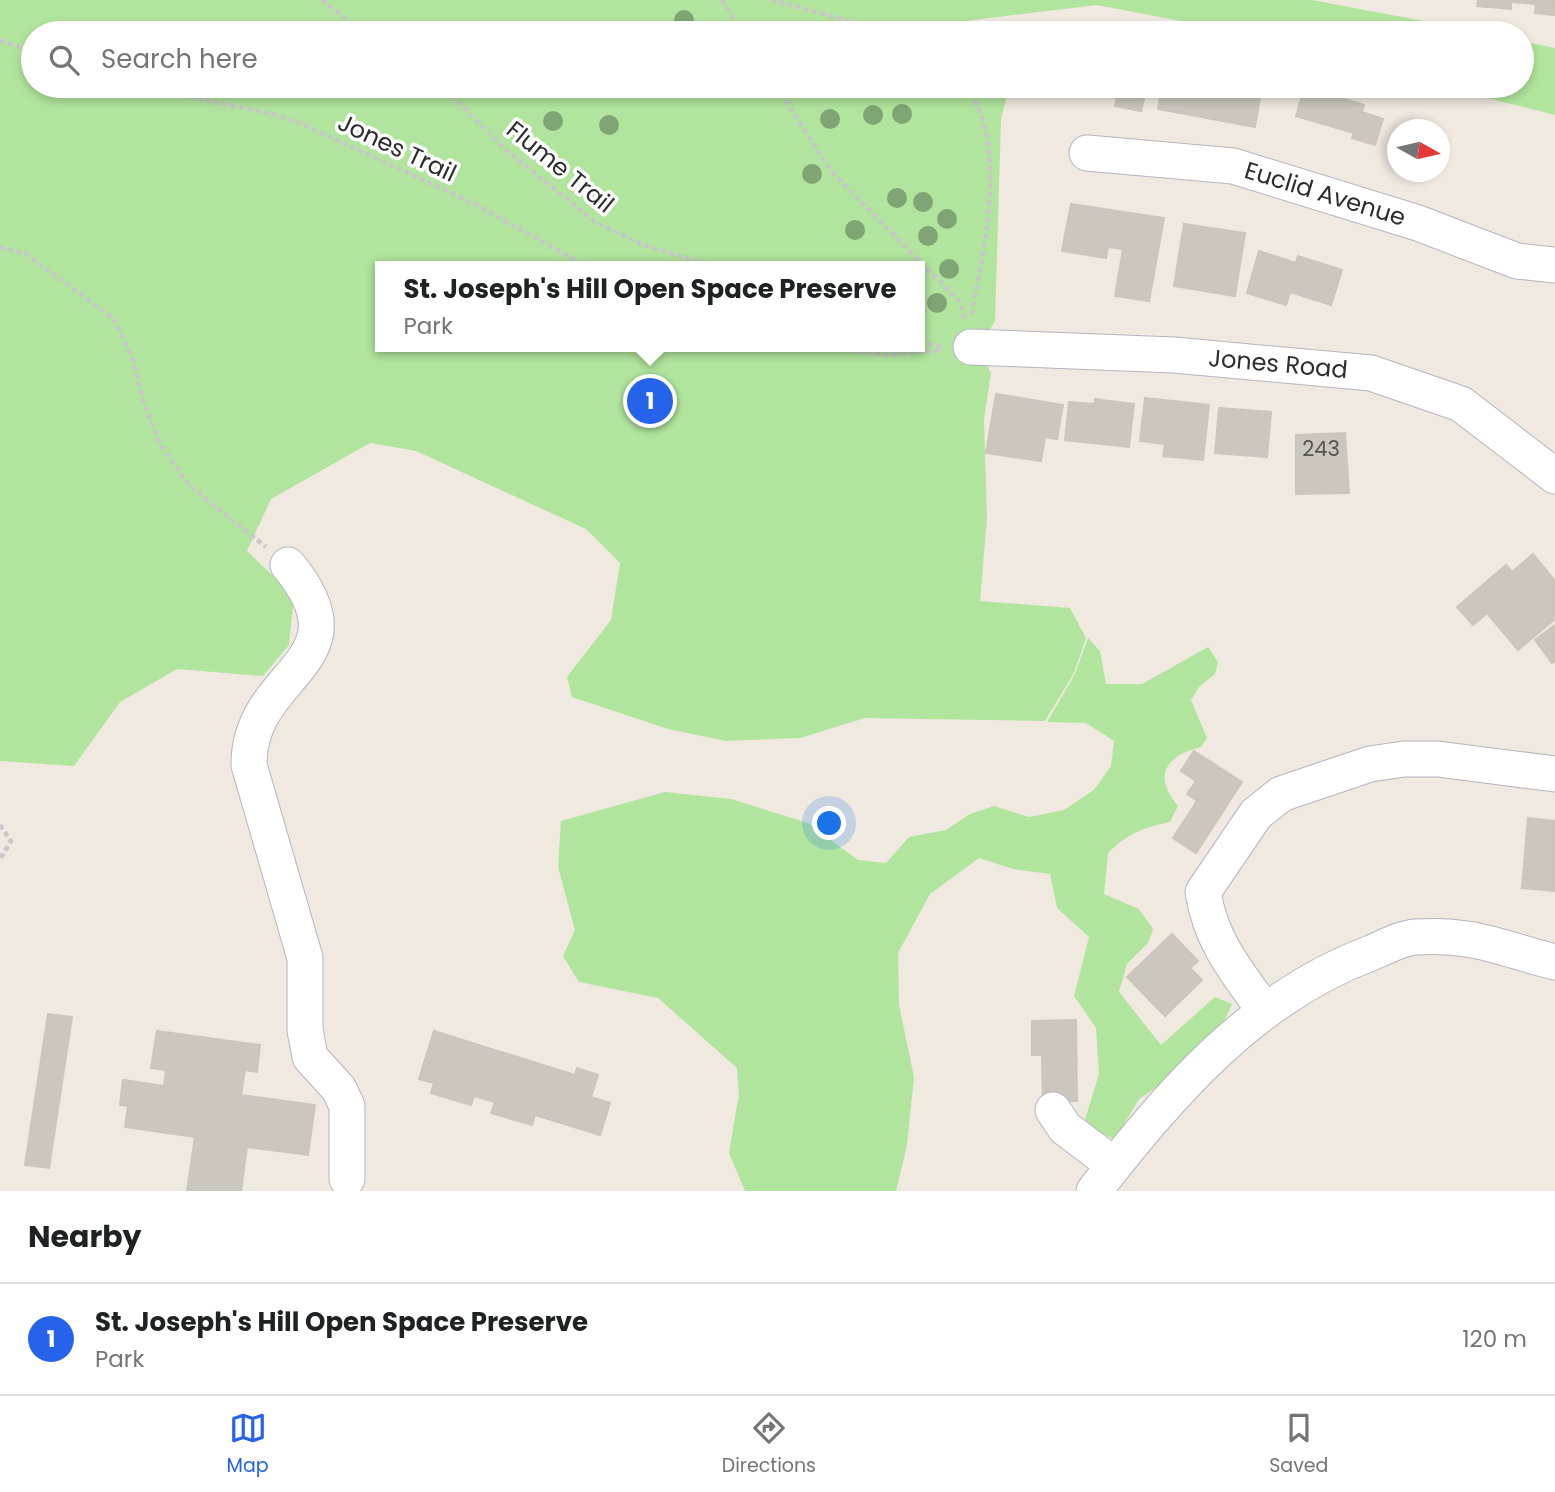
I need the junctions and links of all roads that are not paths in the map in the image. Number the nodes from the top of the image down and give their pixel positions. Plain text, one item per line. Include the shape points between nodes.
1 (1087, 153) dead end
2 (1555, 265) edge
3 (961, 348) road end
4 (1555, 476) edge
5 (288, 565) road end
6 (1555, 774) edge
7 (1555, 962) edge
8 (1265, 1011) junction
9 (1053, 1110) dead end
10 (1104, 1178) edge
11 (347, 1179) dead end

1 - 2 street, Euclid Avenue via 1233,166 1418,223 1517,261
3 - 4 street, Jones Road via 1174,355 1371,373 1461,404
5 - 11 street via 314,601 317,634 309,654 258,719 251,734 249,765 305,958 304,1030 310,1057 347,1105
6 - 8 street via 1405,759 1370,764 1281,794 1256,814 1203,891 1208,922
7 - 8 street via 1484,940 1412,937 1328,968
8 - 10 street via 1201,1063
9 - 10 street

